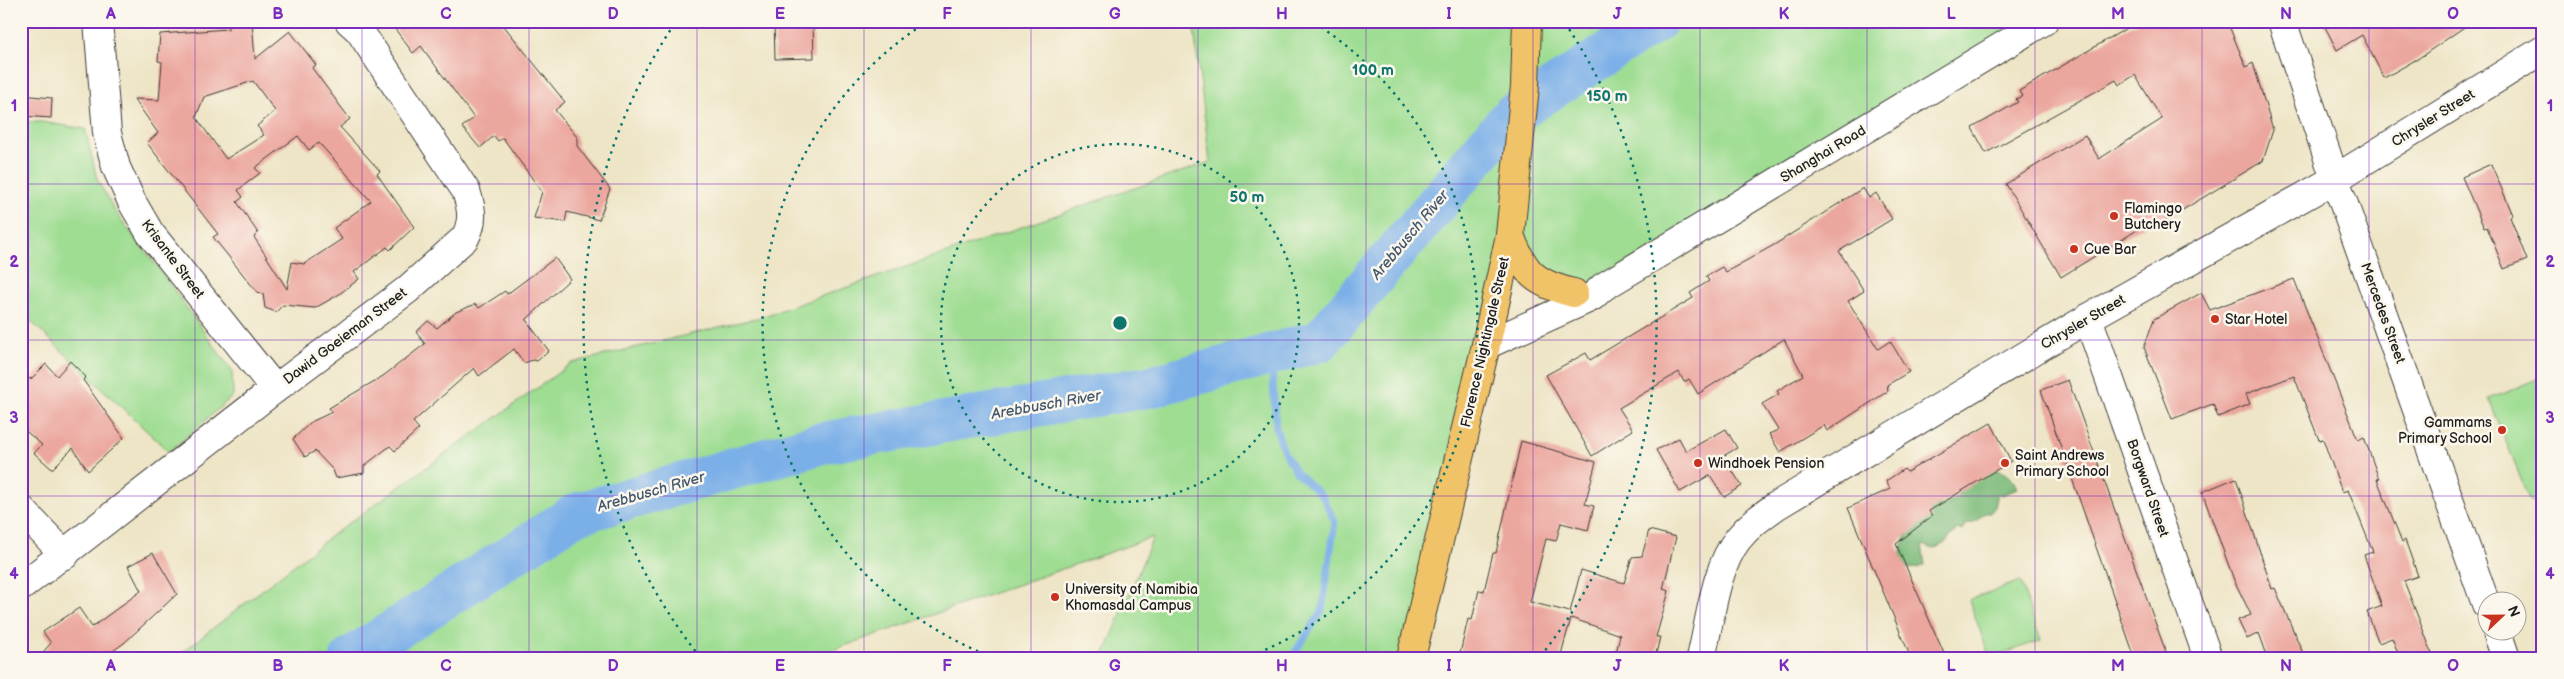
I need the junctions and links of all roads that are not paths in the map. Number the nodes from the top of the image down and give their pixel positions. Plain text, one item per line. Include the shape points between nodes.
1 (98, 21) edge
2 (350, 21) edge
3 (1527, 21) edge
4 (2044, 21) edge
5 (2282, 21) edge
6 (2543, 50) edge
7 (2335, 179) junction
8 (1510, 235) junction
9 (1603, 287) junction
10 (1574, 293) junction
11 (2088, 318) junction
12 (1488, 335) junction
13 (275, 388) junction
14 (21, 509) edge
15 (65, 555) junction
16 (21, 587) edge
17 (2482, 592) edge
18 (2500, 642) edge
19 (1411, 658) edge
20 (1701, 658) edge
21 (2208, 658) edge
22 (2506, 658) edge

1 - 13 street, Krisante Street via 107,133 116,167 132,202 150,233
2 - 13 street, Dawid Goeieman Street via 466,191 472,208 471,227 465,238 407,290
3 - 8 main road, Florence Nightingale Street via 1525,86
4 - 9 street, Shanghai Road
5 - 7 street, Mercedes Street
6 - 7 street, Chrysler Street
7 - 11 street, Chrysler Street
7 - 17 street, Mercedes Street
8 - 10 main road via 1518,257 1529,273 1557,289
8 - 12 main road, Florence Nightingale Street
9 - 10 street, Shanghai Road
9 - 12 street, Shanghai Road via 1592,297
10 - 12 street, Shanghai Road
11 - 20 street, Chrysler Street via 1753,523 1737,540 1724,564
11 - 21 street, Borgward Street
12 - 19 main road, Florence Nightingale Street
13 - 15 street, Dawid Goeieman Street
14 - 15 street
15 - 16 street, Dawid Goeieman Street
18 - 22 street

